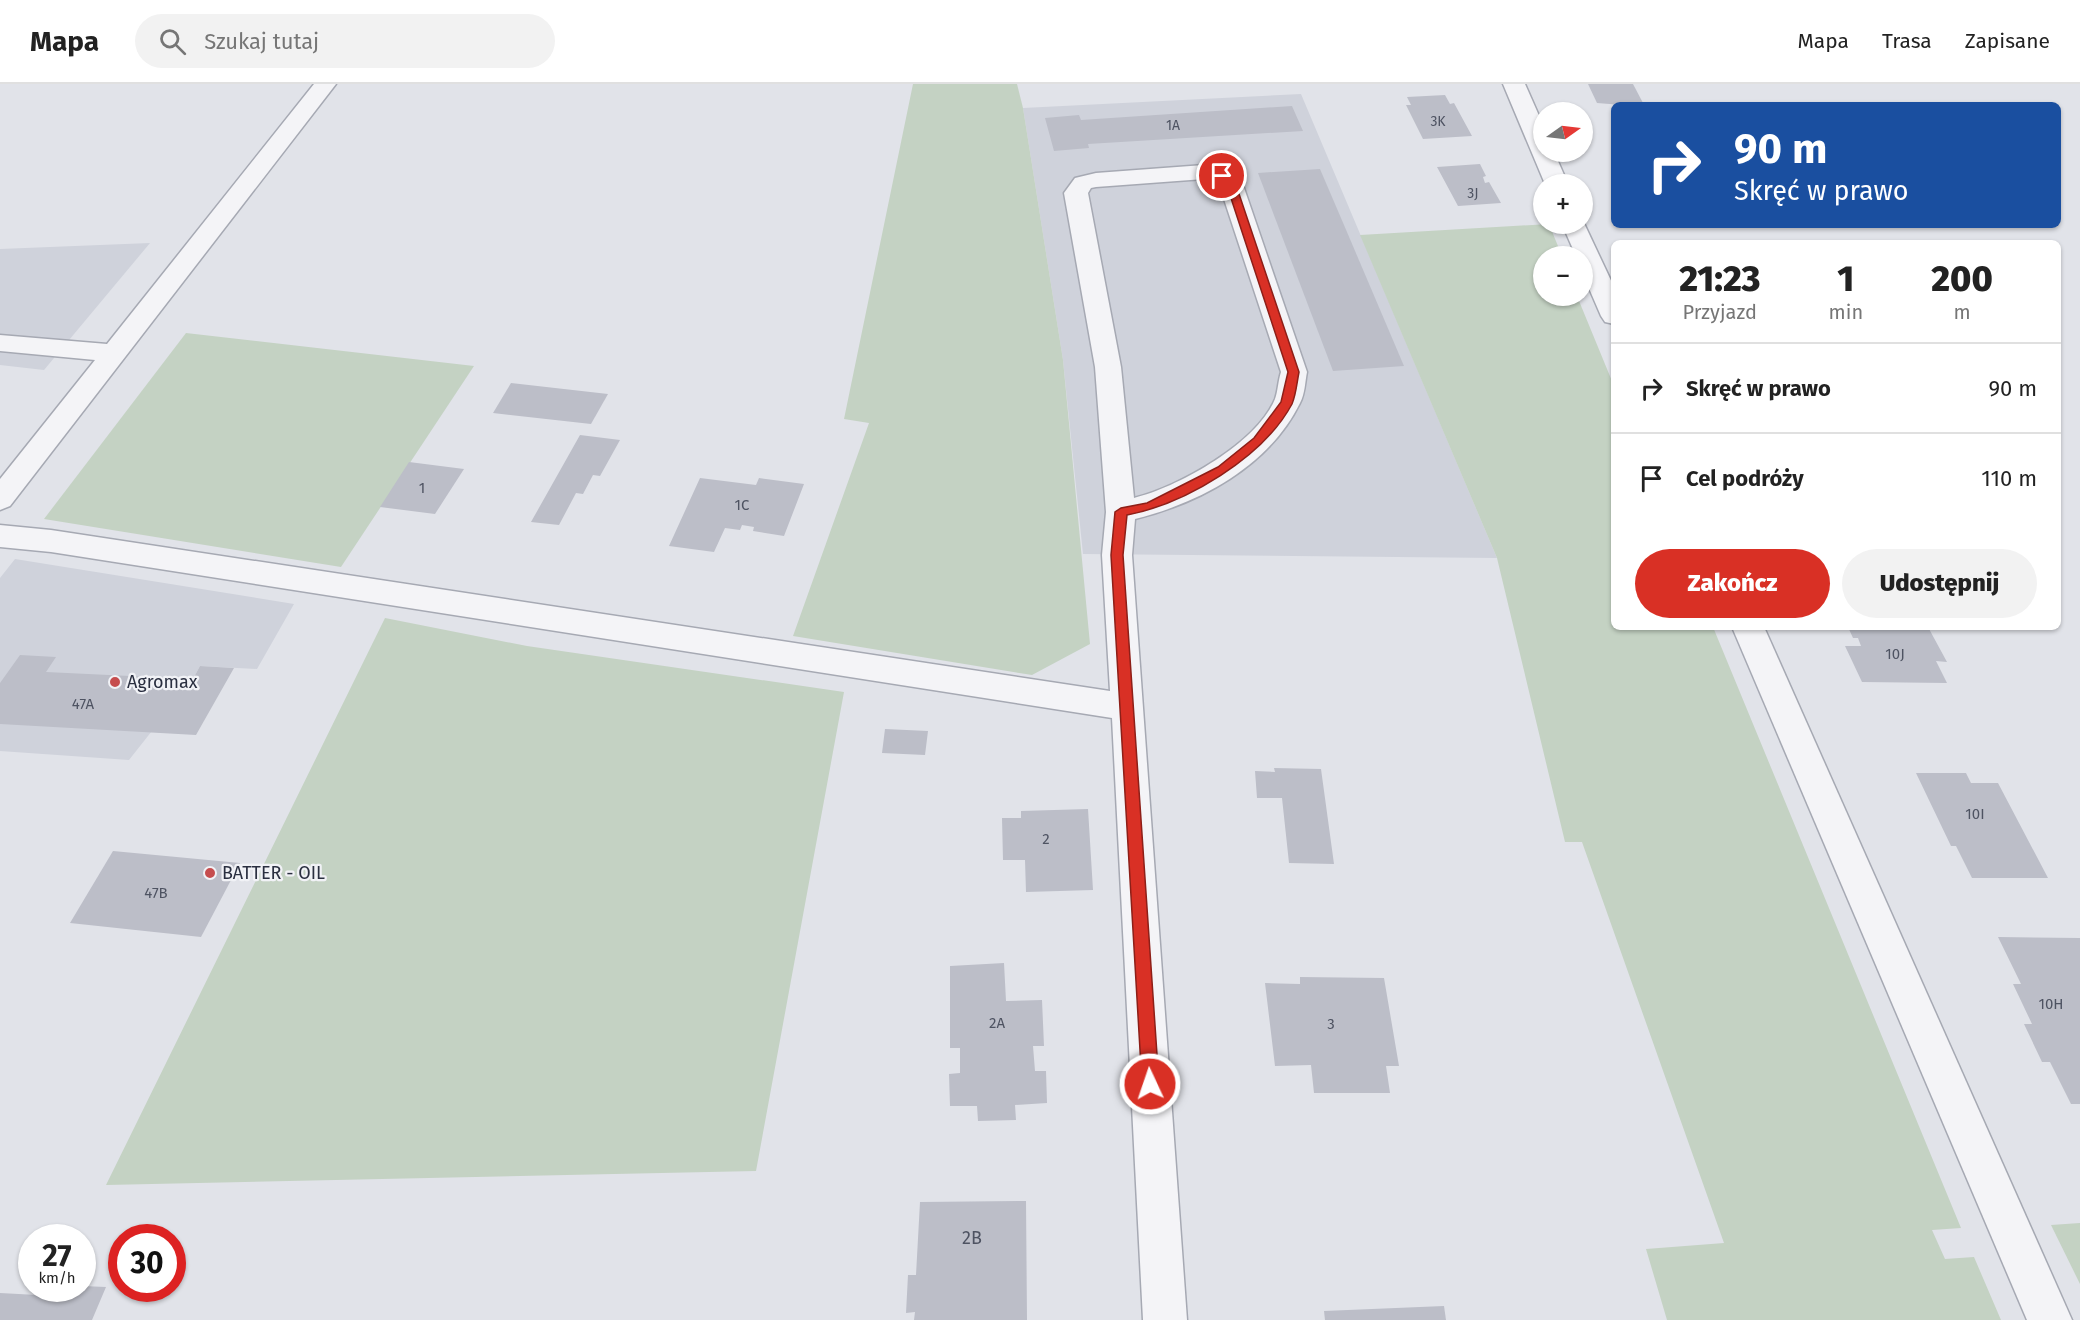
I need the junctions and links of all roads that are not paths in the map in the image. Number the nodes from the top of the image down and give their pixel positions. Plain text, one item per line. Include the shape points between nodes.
1 (326, 84) edge
2 (1514, 84) edge
3 (1553, 174) edge
4 (1578, 234) edge
5 (1611, 309) edge
6 (0, 343) edge
7 (114, 353) junction
8 (0, 499) edge
9 (1121, 512) junction
10 (0, 536) edge
11 (1749, 630) edge
12 (1128, 707) junction
13 (1165, 1320) edge
14 (2050, 1320) edge

1 - 7 street
2 - 3 street
4 - 5 street
6 - 7 street
7 - 8 street
9 - 9 street via 1150,507 1222,470 1258,441 1287,402 1294,372 1231,185 1222,176 1204,172 1096,180 1083,183 1076,193 1108,367
9 - 12 street via 1117,555
10 - 12 street
11 - 14 street
12 - 13 street

